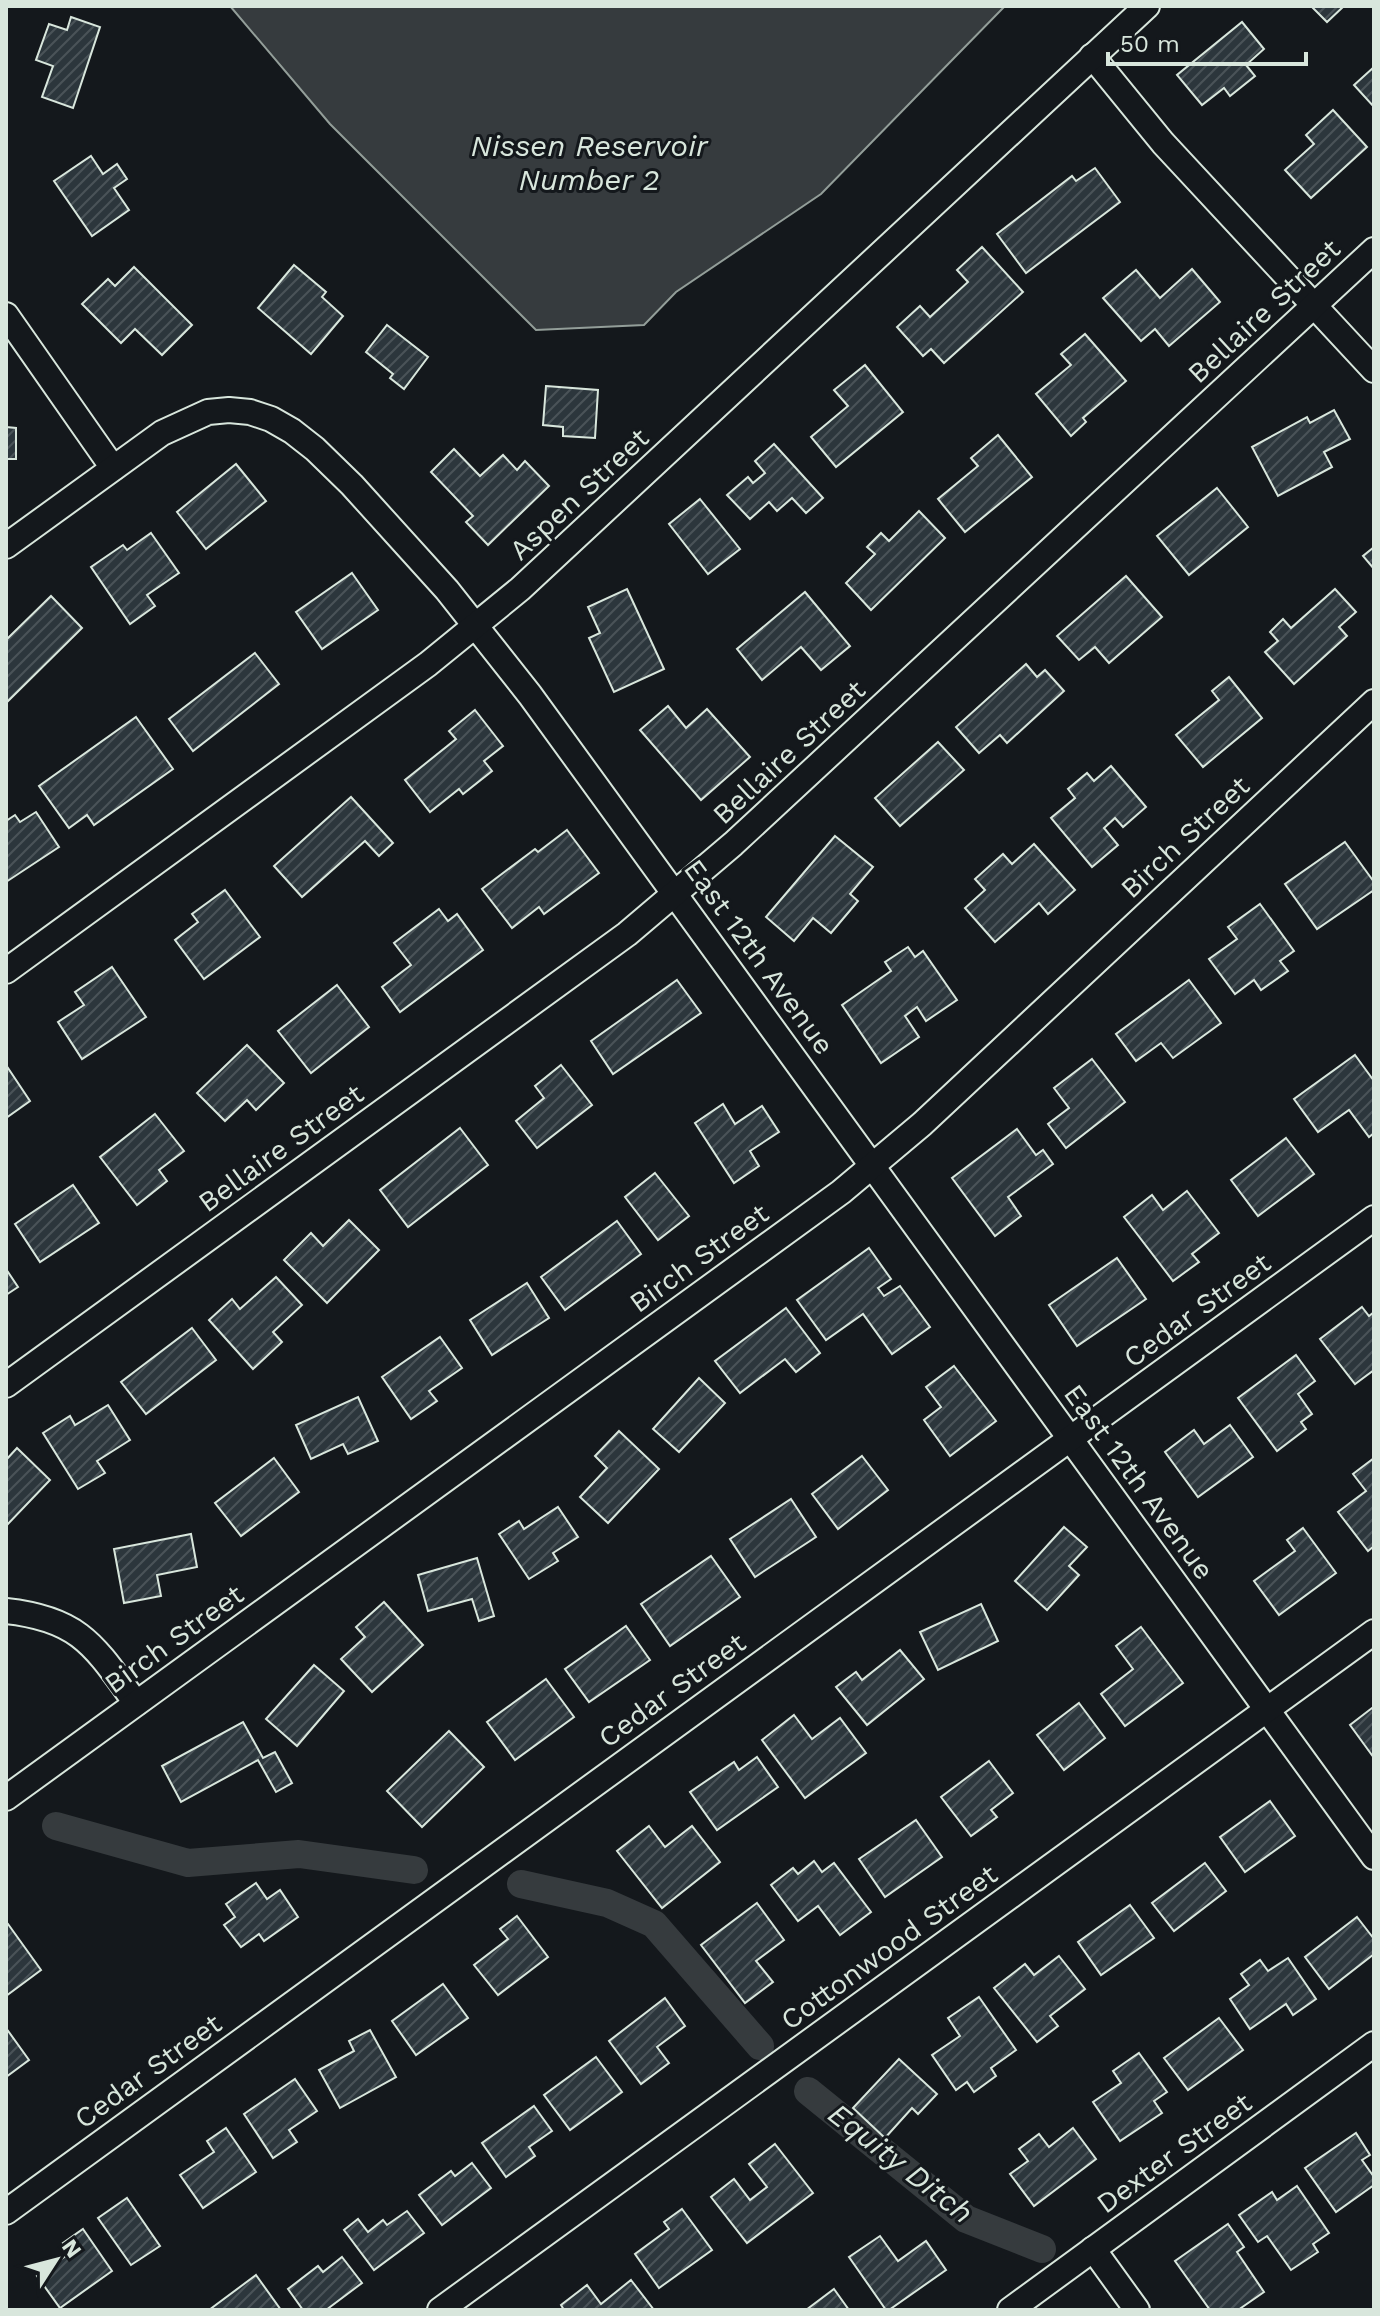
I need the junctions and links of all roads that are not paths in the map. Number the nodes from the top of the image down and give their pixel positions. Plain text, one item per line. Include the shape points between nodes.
1 (1147, 6) edge
2 (1092, 56) junction
3 (1374, 250) edge
4 (1315, 305) junction
5 (6, 315) edge
6 (1374, 370) edge
7 (113, 468) junction
8 (6, 546) edge
9 (475, 626) junction
10 (1374, 702) edge
11 (676, 893) junction
12 (6, 971) edge
13 (873, 1165) junction
14 (1374, 1218) edge
15 (6, 1385) edge
16 (1071, 1439) junction
17 (6, 1611) edge
18 (1374, 1632) edge
19 (136, 1703) junction
20 (1267, 1710) junction
21 (6, 1798) edge
22 (1374, 1857) edge
23 (1374, 2044) edge
24 (6, 2212) edge
25 (1093, 2249) junction
26 (440, 2310) edge
27 (1010, 2310) edge
28 (1137, 2310) edge

1 - 2 street, Aspen Street
2 - 4 street via 1163,143
2 - 9 street, Aspen Street
3 - 4 street, Bellaire Street
4 - 6 street
4 - 11 street, Bellaire Street
5 - 7 street
7 - 8 street, East 12th Avenue
7 - 9 street, East 12th Avenue via 162,433 208,412 250,412 271,419 315,449 352,485
9 - 11 street, East 12th Avenue
9 - 12 street, Aspen Street
10 - 13 street, Birch Street
11 - 13 street, East 12th Avenue
11 - 15 street, Bellaire Street via 627,934
13 - 16 street, East 12th Avenue
13 - 19 street, Birch Street
14 - 16 street, Cedar Street
16 - 20 street, East 12th Avenue
16 - 24 street, Cedar Street
17 - 19 street via 35,1614 74,1630
18 - 20 street, Cottonwood Street
19 - 21 street, Birch Street
20 - 22 street, East 12th Avenue
20 - 26 street, Cottonwood Street
23 - 25 street, Dexter Street
25 - 27 street, Dexter Street
25 - 28 street

